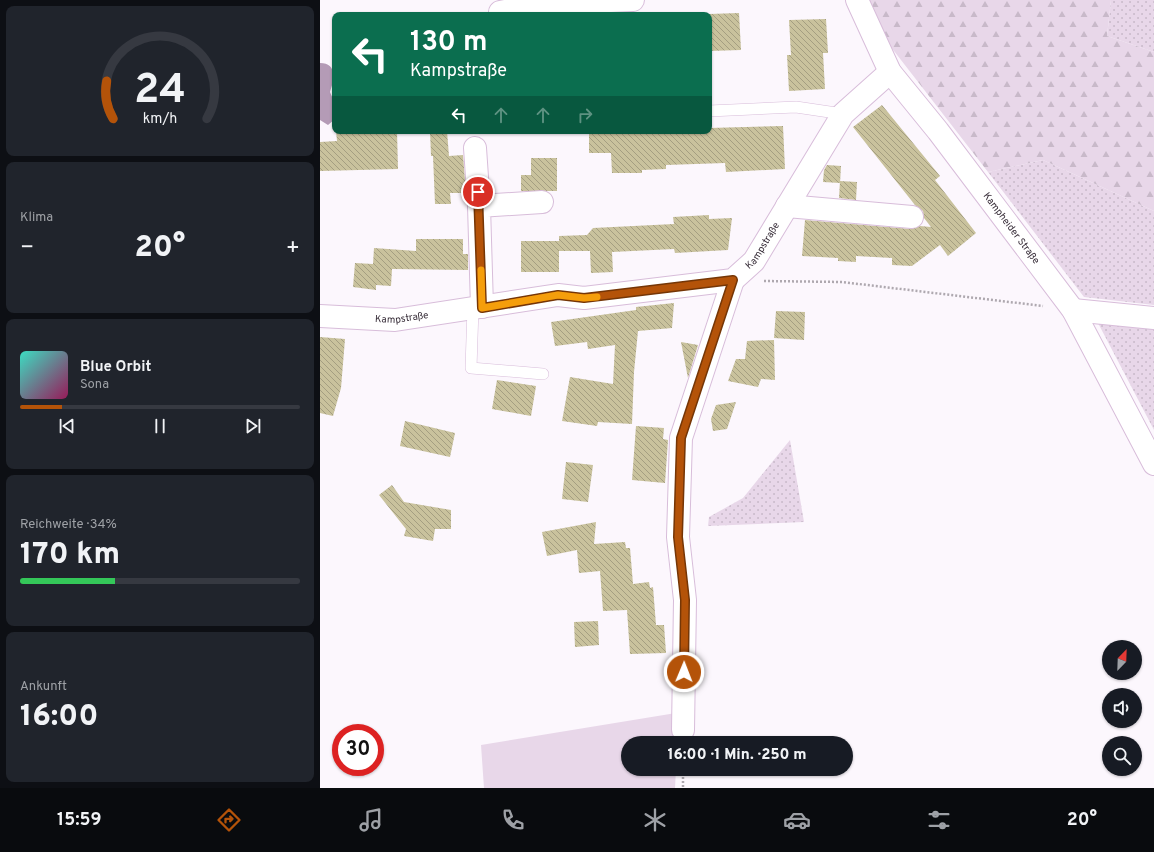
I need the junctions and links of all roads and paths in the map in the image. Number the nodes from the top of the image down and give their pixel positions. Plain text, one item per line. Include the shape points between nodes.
1 (633, 0) edge
2 (857, 0) edge
3 (500, 12) dead end
4 (890, 72) junction
5 (712, 111) edge
6 (843, 114) junction
7 (475, 148) dead end
8 (542, 202) dead end
9 (479, 206) junction
10 (787, 206) junction
11 (912, 217) dead end
12 (733, 280) junction
13 (478, 308) junction
14 (1073, 310) junction
15 (320, 316) edge
16 (1154, 318) edge
17 (543, 374) dead end
18 (1154, 464) edge
19 (683, 730) dead end
20 (683, 776) edge
21 (683, 788) edge

1 - 3 street via 542,4
2 - 4 street, Kampheider Straße
4 - 6 street, Kampstraße
4 - 14 street, Kampheider Straße via 938,131
5 - 6 lane via 796,107
6 - 10 street, Kampstraße
7 - 9 street
8 - 9 street
9 - 13 street
10 - 11 street
10 - 12 street, Kampstraße via 754,261
12 - 13 street, Kampstraße via 584,298 558,295
12 - 14 path via 842,282
12 - 19 street via 681,438 678,537 685,600
13 - 15 street, Kampstraße via 395,320
13 - 17 lane via 471,368
14 - 16 street
14 - 18 street, Kampheider Straße
20 - 21 path

